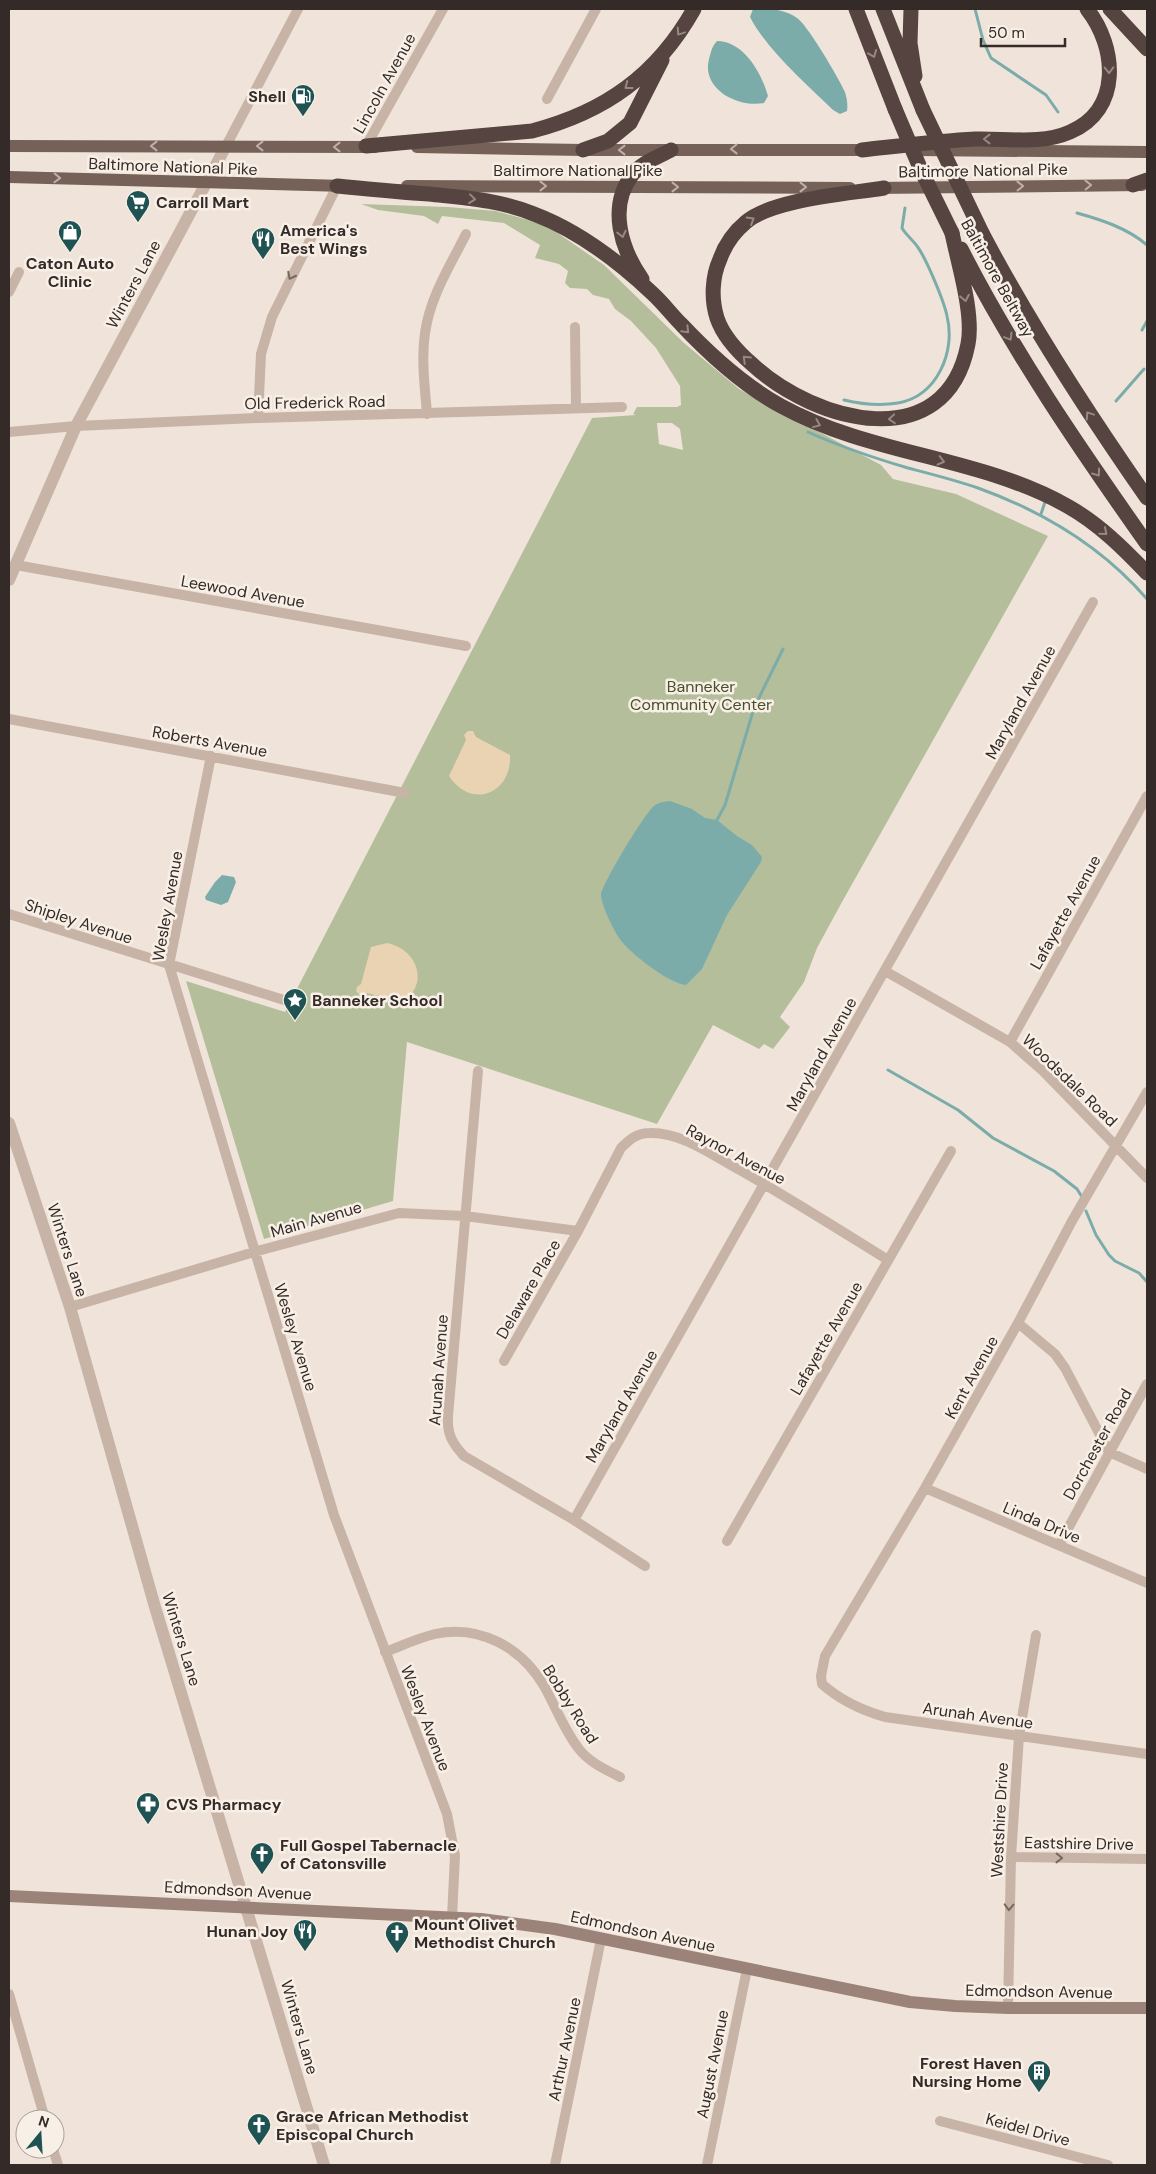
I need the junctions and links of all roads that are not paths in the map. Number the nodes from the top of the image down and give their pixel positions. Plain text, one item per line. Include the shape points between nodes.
1 (298, 9) edge
2 (443, 9) edge
3 (596, 9) edge
4 (694, 9) edge
5 (856, 9) edge
6 (883, 9) edge
7 (911, 9) edge
8 (1087, 9) edge
9 (1110, 9) edge
10 (1147, 49) edge
11 (664, 54) junction
12 (547, 99) dead end
13 (921, 105) junction
14 (9, 146) edge
15 (226, 146) junction
16 (366, 146) junction
17 (583, 150) junction
18 (671, 150) junction
19 (862, 150) junction
20 (1147, 152) edge
21 (9, 177) edge
22 (206, 183) junction
23 (1142, 183) edge
24 (337, 186) junction
25 (626, 187) junction
26 (884, 188) junction
27 (952, 232) junction
28 (466, 234) dead end
29 (19, 272) dead end
30 (9, 292) edge
31 (653, 294) junction
32 (575, 327) dead end
33 (576, 408) junction
34 (622, 408) dead end
35 (427, 414) junction
36 (258, 418) junction
37 (76, 426) junction
38 (9, 432) edge
39 (1147, 498) edge
40 (1147, 544) edge
41 (16, 566) junction
42 (1147, 573) edge
43 (9, 580) edge
44 (1093, 602) dead end
45 (466, 646) dead end
46 (9, 720) edge
47 (211, 756) junction
48 (405, 793) dead end
49 (1147, 796) edge
50 (9, 914) edge
51 (169, 965) junction
52 (885, 971) junction
53 (284, 1000) dead end
54 (1010, 1042) junction
55 (478, 1071) dead end
56 (1147, 1092) edge
57 (9, 1123) edge
58 (1117, 1146) junction
59 (951, 1151) dead end
60 (1147, 1178) edge
61 (765, 1185) junction
62 (465, 1216) junction
63 (578, 1231) junction
64 (254, 1252) junction
65 (888, 1260) junction
66 (70, 1307) junction
67 (1018, 1323) junction
68 (504, 1361) dead end
69 (1147, 1384) edge
70 (1109, 1452) junction
71 (1147, 1469) edge
72 (925, 1488) junction
73 (574, 1520) junction
74 (726, 1540) dead end
75 (1059, 1545) junction
76 (645, 1566) dead end
77 (1147, 1583) edge
78 (1036, 1635) dead end
79 (385, 1652) junction
80 (821, 1676) joint
81 (1019, 1736) junction
82 (1147, 1754) edge
83 (620, 1777) dead end
84 (1011, 1857) junction
85 (1147, 1859) edge
86 (9, 1896) edge
87 (247, 1907) junction
88 (452, 1917) junction
89 (601, 1939) junction
90 (747, 1969) junction
91 (9, 1994) edge
92 (1008, 2008) junction
93 (1147, 2008) edge
94 (42, 2109) edge
95 (940, 2121) dead end
96 (324, 2165) edge
97 (555, 2165) edge
98 (707, 2165) edge
99 (1108, 2165) edge

1 - 15 street, Winters Lane
2 - 16 street, Lincoln Avenue
3 - 12 street
4 -> 11 highway
5 -> 27 highway, Baltimore Beltway, bridge via 921,170
6 - 13 highway, Baltimore Beltway
7 - 13 highway via 910,43
8 -> 19 highway via 1101,33 1111,70 1101,104 1070,132 1051,138 976,139
9 - 10 highway
11 -> 16 highway via 606,103 557,125 503,136
11 - 17 highway via 630,123 608,141
39 -> 13 highway, Baltimore Beltway, bridge via 1029,319 982,233
15 -> 14 main road, Baltimore National Pike
16 -> 15 main road, Baltimore National Pike
15 - 22 street, Winters Lane
16 - 17 main road, Baltimore National Pike
18 -> 17 main road, Baltimore National Pike
19 -> 18 main road, Baltimore National Pike
18 - 25 highway via 633,174
19 - 20 main road, Baltimore National Pike
21 -> 22 main road, Baltimore National Pike
22 - 24 main road, Baltimore National Pike
22 - 37 street, Winters Lane
26 -> 23 main road, Baltimore National Pike
24 -> 25 main road, Baltimore National Pike
24 -> 31 highway via 500,202 533,213 593,244
24 -> 36 street via 272,317 261,354
25 -> 26 main road, Baltimore National Pike
25 -> 31 highway via 620,202 621,232 635,269
27 -> 26 highway via 969,321 968,342 957,377 945,392 918,413 899,419 879,420 834,411 785,390 741,355 718,319 713,282 724,248 747,221 769,210
27 -> 40 highway, Baltimore Beltway via 1041,389
28 - 35 street via 436,294 425,332
29 - 30 street
31 -> 42 highway via 719,362 780,405 843,434 994,474 1046,495 1089,519
32 - 33 street
33 - 34 street, Old Frederick Road
33 - 35 street, Old Frederick Road
35 - 36 street, Old Frederick Road
36 - 37 street, Old Frederick Road
37 - 38 street, Old Frederick Road
37 - 41 street, Winters Lane
41 - 43 street, Winters Lane
41 - 45 street, Leewood Avenue
44 - 52 street, Maryland Avenue
46 - 47 street, Roberts Avenue
47 - 48 street, Roberts Avenue
47 - 51 street, Wesley Avenue
49 - 54 street, Lafayette Avenue
50 - 51 street, Shipley Avenue
51 - 53 street, Shipley Avenue
51 - 64 street, Wesley Avenue
52 - 54 street, Woodsdale Road
52 - 61 street, Maryland Avenue
54 - 58 street, Woodsdale Road via 1043,1070
55 - 62 street, Arunah Avenue
56 - 58 street, Kent Avenue
57 - 66 street, Winters Lane
58 - 60 street, Woodsdale Road
58 - 67 street, Kent Avenue via 1072,1221
59 - 65 street, Lafayette Avenue
61 - 63 street, Raynor Avenue via 683,1140 651,1132 641,1134 631,1137 621,1148
61 - 65 street, Raynor Avenue
61 - 73 street, Maryland Avenue
62 - 63 street, Main Avenue
62 - 64 street, Main Avenue via 399,1213
62 - 73 street, Arunah Avenue via 448,1421 450,1437 464,1456
63 - 68 street, Delaware Place
64 - 66 street, Main Avenue
64 - 79 street, Wesley Avenue via 334,1514
65 - 74 street, Lafayette Avenue
66 - 87 street, Winters Lane via 155,1607
67 - 70 street via 1055,1354 1065,1368
67 - 72 street, Kent Avenue
69 - 70 street, Dorchester Road
70 - 71 street
70 - 75 street, Dorchester Road
72 - 75 street, Linda Drive
72 - 80 street, Kent Avenue via 825,1656
73 - 76 street, Arunah Avenue
75 - 77 street, Linda Drive
78 - 81 street, Westshire Drive
79 - 83 street, Bobby Road via 435,1634 453,1632 500,1642 526,1661 536,1673 580,1751
79 - 88 street, Wesley Avenue via 453,1836
80 - 81 street, Arunah Avenue via 822,1684 830,1691 864,1711 909,1721
81 - 82 street, Arunah Avenue
81 - 84 street, Westshire Drive
84 -> 85 street, Eastshire Drive
84 -> 92 street, Westshire Drive
86 - 87 main road, Edmondson Avenue
87 - 88 main road, Edmondson Avenue
87 - 96 street, Winters Lane
88 - 89 main road, Edmondson Avenue via 516,1922
89 - 90 main road, Edmondson Avenue
89 - 97 street, Arthur Avenue
90 - 92 main road, Edmondson Avenue via 910,2002
90 - 98 street, August Avenue
91 - 94 street
92 - 93 main road, Edmondson Avenue
95 - 99 street, Keidel Drive

